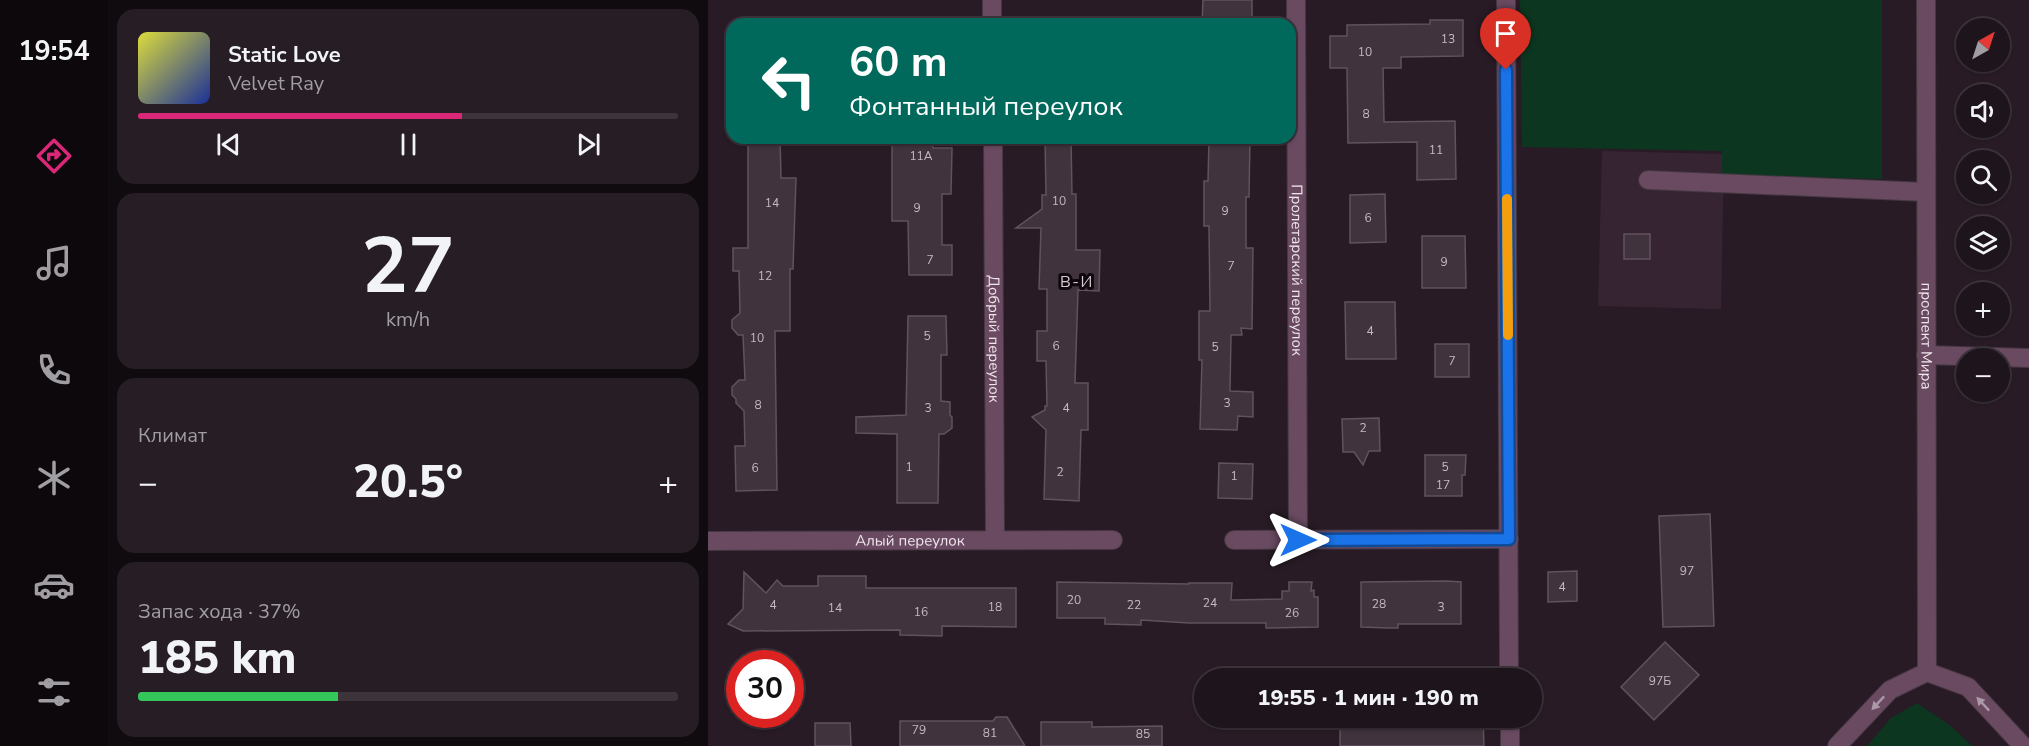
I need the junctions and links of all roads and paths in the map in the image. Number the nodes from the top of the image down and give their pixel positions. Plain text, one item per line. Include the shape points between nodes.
1 (992, 0) edge
2 (1296, 0) edge
3 (1506, 0) edge
4 (1926, 0) edge
5 (992, 18) edge
6 (993, 144) edge
7 (1648, 180) dead end
8 (1926, 192) junction
9 (1926, 356) junction
10 (2029, 358) edge
11 (1509, 539) junction
12 (994, 540) junction
13 (1113, 540) dead end
14 (1234, 540) dead end
15 (1298, 540) junction
16 (708, 541) edge
17 (1509, 668) edge
18 (1927, 672) junction
19 (1510, 728) edge
20 (1510, 746) edge
21 (1837, 746) edge
22 (2023, 746) edge

1 - 5 street
2 - 15 street, Пролетарский переулок
3 - 11 street
4 - 8 street, проспект Мира
6 - 12 street, Добрый переулок
7 - 8 street
8 - 9 street, проспект Мира
9 - 10 street
9 - 18 street, проспект Мира
11 - 15 street
11 - 17 street
12 - 13 street, Алый переулок
12 - 16 street, Алый переулок
14 - 15 street
18 -> 21 street via 1890,690
22 -> 18 street via 1968,687
19 - 20 street

